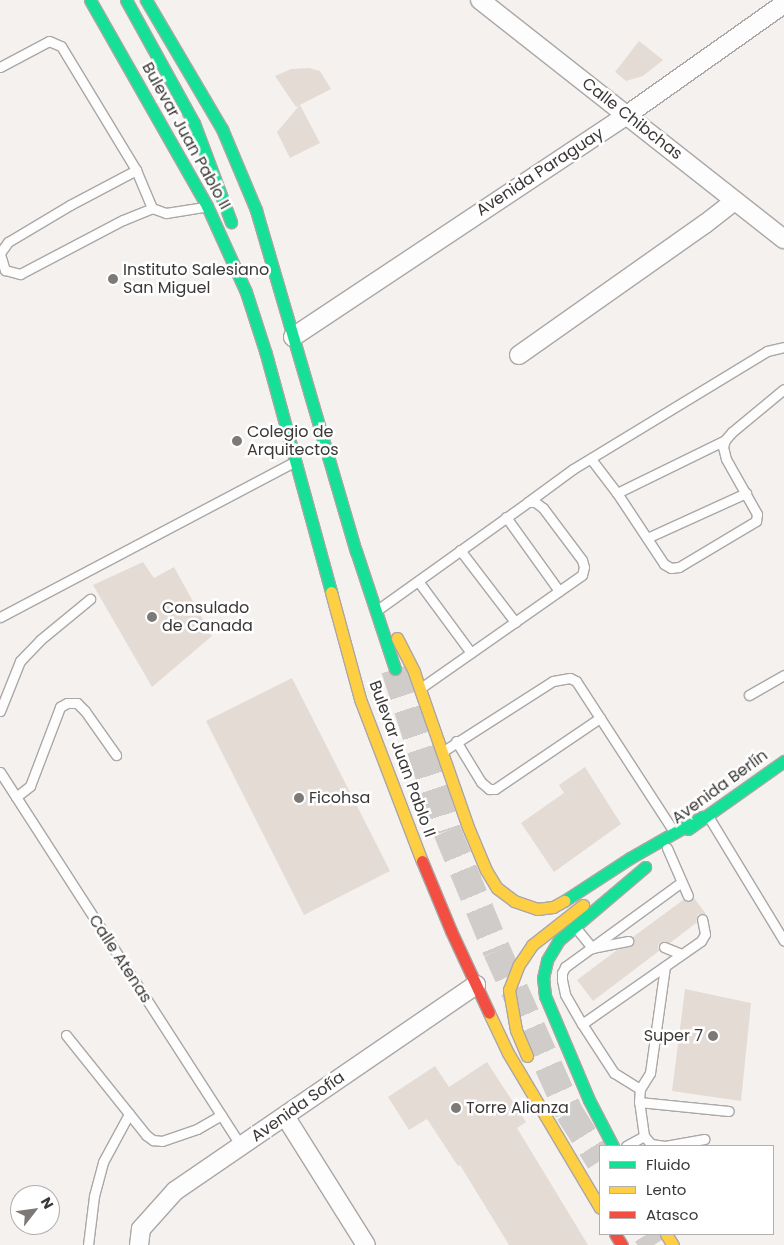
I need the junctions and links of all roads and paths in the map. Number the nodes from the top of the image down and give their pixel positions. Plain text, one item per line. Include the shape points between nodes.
1 (90, 0) edge
2 (126, 0) edge
3 (146, 0) edge
4 (480, 0) edge
5 (784, 4) edge
6 (0, 67) edge
7 (628, 114) junction
8 (201, 140) junction
9 (136, 170) junction
10 (231, 187) dead end
11 (734, 201) junction
12 (241, 203) dead end
13 (207, 206) junction
14 (152, 208) junction
15 (784, 240) edge
16 (0, 254) edge
17 (273, 269) junction
18 (246, 292) junction
19 (293, 336) junction
20 (784, 347) edge
21 (519, 355) dead end
22 (784, 389) edge
23 (726, 440) junction
24 (591, 459) junction
25 (296, 461) junction
26 (746, 493) junction
27 (617, 494) junction
28 (528, 502) junction
29 (506, 517) junction
30 (647, 538) junction
31 (460, 550) junction
32 (418, 581) junction
33 (368, 589) junction
34 (558, 591) junction
35 (90, 599) dead end
36 (380, 608) junction
37 (0, 617) edge
38 (515, 622) junction
39 (471, 653) junction
40 (395, 669) tunnel mouth
41 (784, 675) edge
42 (420, 689) junction
43 (749, 695) dead end
44 (0, 711) edge
45 (600, 718) junction
46 (456, 741) junction
47 (443, 752) junction
48 (116, 756) dead end
49 (784, 760) edge
50 (0, 772) edge
51 (16, 797) junction
52 (704, 815) junction
53 (674, 833) junction
54 (667, 848) junction
55 (654, 859) junction
56 (680, 882) junction
57 (688, 896) dead end
58 (702, 919) dead end
59 (574, 925) junction
60 (628, 941) dead end
61 (784, 941) edge
62 (664, 947) dead end
63 (592, 948) junction
64 (682, 954) junction
65 (664, 966) junction
66 (476, 985) junction
67 (582, 1024) junction
68 (66, 1035) dead end
69 (530, 1063) dead end
70 (640, 1089) junction
71 (639, 1102) junction
72 (729, 1111) dead end
73 (129, 1114) junction
74 (220, 1115) junction
75 (284, 1116) junction
76 (568, 1130) dead end
77 (644, 1136) junction
78 (704, 1140) dead end
79 (612, 1145) edge
80 (628, 1145) edge
81 (658, 1145) edge
82 (672, 1145) edge
83 (241, 1146) junction
84 (599, 1184) edge
85 (599, 1206) edge
86 (88, 1245) edge
87 (139, 1245) edge
88 (366, 1245) edge

1 - 13 main road, Bulevar Juan Pablo II
2 - 8 main road, Bulevar Juan Pablo II
3 - 17 main road, Bulevar Juan Pablo II via 222,129 256,210
4 - 7 street, Calle Chibchas
5 - 7 street, Avenida Paraguay
6 - 9 lane via 49,41 61,46
7 - 11 street, Calle Chibchas
7 - 19 street, Avenida Paraguay
8 - 10 main road, Bulevar Juan Pablo II
8 - 18 main road, Bulevar Juan Pablo II via 230,219
9 - 14 lane
9 - 16 lane via 8,242
11 - 15 street, Calle Chibchas
11 - 21 street
12 - 17 main road, Bulevar Juan Pablo II
13 - 14 lane via 166,213
13 - 18 main road, Bulevar Juan Pablo II
14 - 16 lane via 20,274 5,270
17 - 19 main road, Bulevar Juan Pablo II
18 - 25 main road, Bulevar Juan Pablo II
19 - 33 main road, Bulevar Juan Pablo II
20 - 24 lane via 767,352
22 - 23 lane
23 - 26 lane via 723,447 726,459
23 - 27 lane
24 - 27 lane
24 - 28 lane
25 - 37 lane
25 - 66 main road, Bulevar Juan Pablo II via 360,699 401,808
26 - 30 lane
26 - 30 lane via 757,514 756,521 678,567 664,564
27 - 30 lane
28 - 29 lane
28 - 34 lane via 535,502 543,508 582,560 582,575
29 - 31 lane
29 - 34 lane
31 - 32 lane
31 - 38 lane
32 - 36 lane
32 - 39 lane
33 - 36 main road
33 - 40 main road, Bulevar Juan Pablo II
34 - 38 lane
35 - 44 lane via 40,640 20,662
36 - 42 main road
38 - 39 lane
39 - 42 lane
41 - 43 lane
42 - 47 main road
45 - 46 lane via 576,681 563,678
45 - 46 lane via 495,789 489,789 481,782
45 - 53 lane
46 - 47 lane
47 - 53 main road via 486,870 497,888 514,901 537,909 553,907
48 - 51 lane via 77,703 67,703 60,707 30,786
49 - 52 main road, Avenida Berlín
50 - 51 lane, Calle Atenas
51 - 74 lane, Calle Atenas
52 - 53 main road
52 - 54 main road, Avenida Berlín
52 - 61 lane
54 - 55 main road, Avenida Berlín
54 - 56 lane
55 - 59 main road
55 - 69 main road via 624,875 548,931 532,945 518,966 510,990 516,1030
56 - 57 lane
56 - 63 lane
58 - 64 lane via 706,934
59 - 63 lane
59 - 79 main road via 559,940 547,960 543,978 545,996 589,1100
60 - 63 lane
62 - 64 lane
63 - 67 lane via 566,967 562,980 565,994
64 - 65 lane
65 - 67 lane
65 - 70 lane via 650,1073
66 - 75 street, Avenida Sofía
66 - 85 main road, Bulevar Juan Pablo II via 508,1053
67 - 70 lane via 614,1073
68 - 73 lane
70 - 71 lane
71 - 72 lane
71 - 77 lane
73 - 74 lane via 146,1135 162,1141 197,1129
73 - 86 lane via 104,1162 94,1196
74 - 83 lane, Calle Atenas
75 - 83 street, Avenida Sofía
75 - 88 street
76 - 84 main road
77 - 80 lane
77 - 81 lane via 651,1144
78 - 82 lane
83 - 87 street, Avenida Sofía via 175,1191 141,1229

